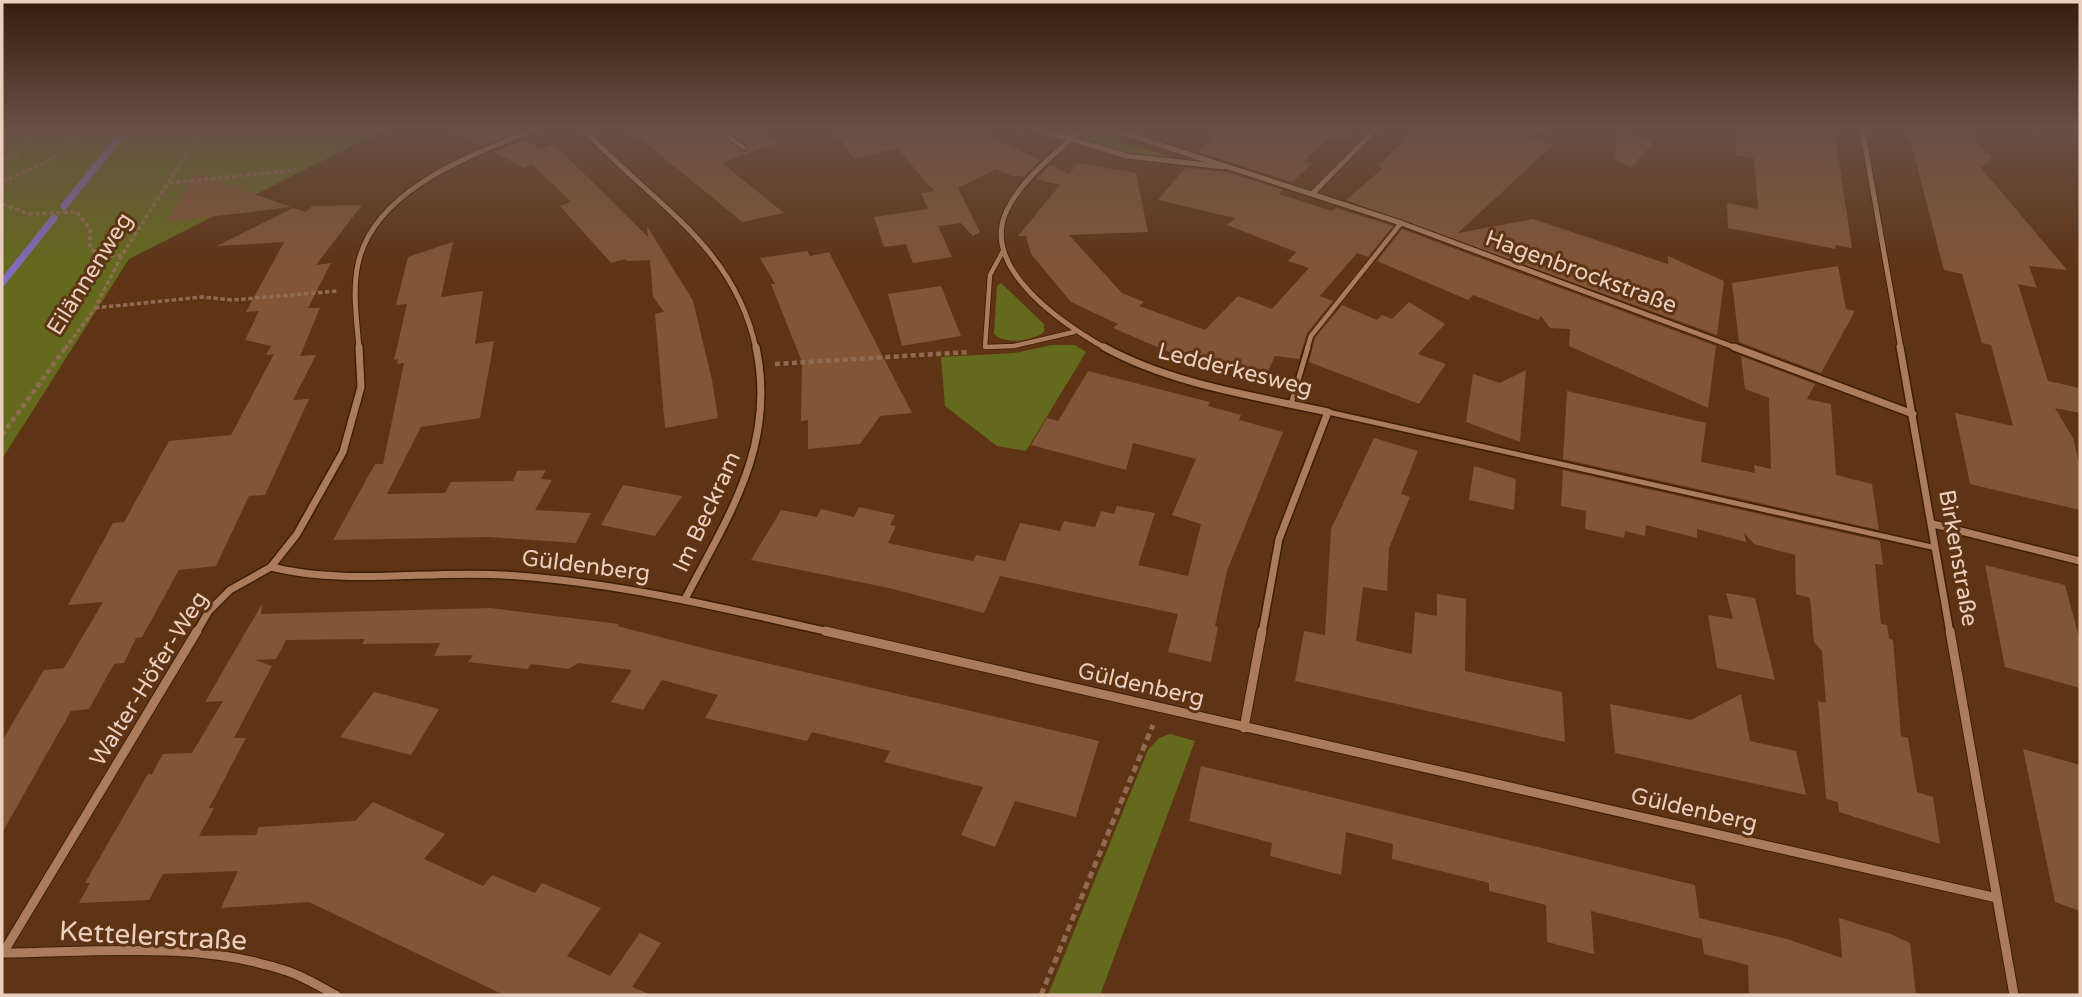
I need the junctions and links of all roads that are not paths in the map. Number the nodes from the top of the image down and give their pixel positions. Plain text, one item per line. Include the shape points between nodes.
1 (434, 175) edge
2 (632, 175) edge
3 (1037, 175) edge
4 (1258, 175) edge
5 (1330, 175) edge
6 (1870, 175) edge
7 (1313, 192) junction
8 (1401, 223) junction
9 (1003, 251) junction
10 (1074, 332) junction
11 (1291, 404) junction
12 (1328, 412) junction
13 (1913, 414) junction
14 (1933, 524) junction
15 (1937, 548) junction
16 (2080, 561) edge
17 (271, 568) junction
18 (685, 599) junction
19 (1244, 729) junction
20 (1997, 898) junction
21 (3, 953) edge
22 (337, 995) edge
23 (2014, 995) edge

1 - 17 street, Walter-Höfer-Weg via 411,189 369,233 355,289 362,387 352,425 343,452 297,534
2 - 18 street, Im Beckram via 700,238 744,306 760,365 762,407 756,449
3 - 9 street via 1013,199 1002,224
4 - 7 street, Hagenbrockstraße
5 - 7 street
6 - 13 street, Birkenstraße
7 - 8 street, Hagenbrockstraße
8 - 11 lane via 1311,337
8 - 13 street, Hagenbrockstraße
9 - 10 street, Ledderkesweg via 1020,282
9 - 10 lane via 990,275 985,347 1014,346
10 - 11 street, Ledderkesweg via 1149,367
11 - 12 street, Ledderkesweg
12 - 15 lane
12 - 19 street, Ledderkesweg via 1279,539
13 - 14 street, Birkenstraße
14 - 15 street, Birkenstraße
14 - 16 street
15 - 20 street, Birkenstraße
17 - 18 street, Güldenberg via 298,576 462,573 588,581
17 - 21 street, Walter-Höfer-Weg via 229,590 209,611
18 - 19 street, Güldenberg
19 - 20 street, Güldenberg
20 - 23 street, Birkenstraße
21 - 22 street, Kettelerstraße via 219,957 285,971

